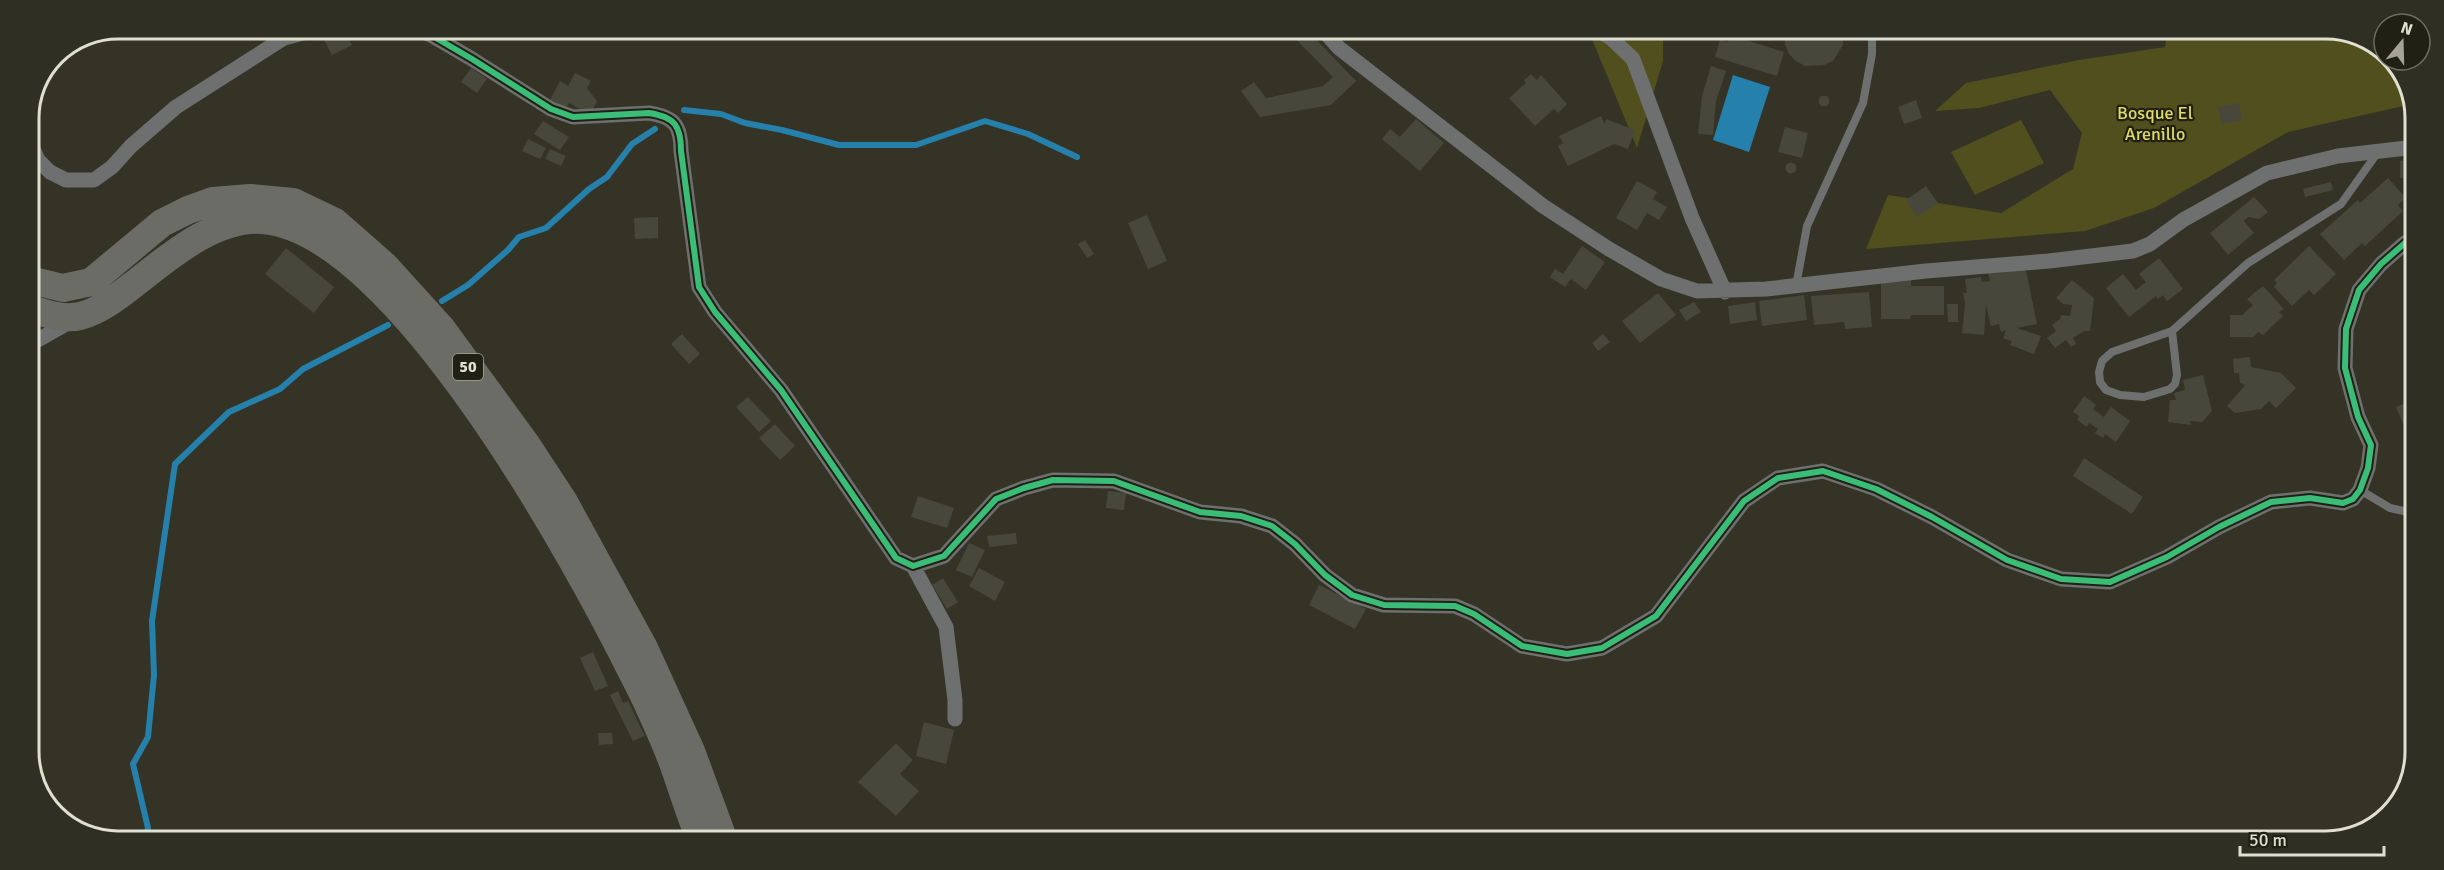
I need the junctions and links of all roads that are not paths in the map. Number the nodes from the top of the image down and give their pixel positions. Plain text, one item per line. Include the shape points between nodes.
1 (275, 39) edge
2 (438, 39) edge
3 (1331, 39) edge
4 (1612, 39) edge
5 (1872, 39) edge
6 (2405, 148) edge
7 (2378, 152) junction
8 (39, 161) edge
9 (2405, 243) edge
10 (39, 280) edge
11 (1796, 286) junction
12 (1725, 292) junction
13 (39, 311) edge
14 (79, 316) junction
15 (2172, 331) junction
16 (39, 339) edge
17 (2360, 490) junction
18 (2405, 511) edge
19 (914, 566) junction
20 (954, 719) dead end
21 (696, 831) edge
22 (720, 831) edge

1 - 8 street via 176,107 94,180 66,180
2 - 19 street via 551,109 573,117 649,113 672,120 681,133 699,287 715,312 781,390 896,558
3 - 12 street via 1544,206 1609,249 1661,279 1697,291
4 - 12 street via 1633,59
5 - 11 lane via 1863,103 1807,226
6 - 7 street
7 - 11 street via 2338,156 2267,173 2133,251
7 - 15 lane via 2341,204 2248,263
9 - 17 street via 2359,290 2346,329 2345,368 2358,417 2371,445
10 - 22 highway, 50 via 63,288 91,282 162,223 213,201 250,198 293,202 335,222 384,265 442,329 564,502 644,648 691,751
11 - 12 street
13 - 14 highway, 50 via 52,316
14 - 16 street
14 - 21 highway, 50 via 115,299 158,265 229,224 261,220 294,227 334,249 380,291 433,350 522,476 636,679 669,751
15 - 15 lane via 2107,356 2098,372 2106,390 2144,396 2170,389 2177,375
17 - 18 lane via 2390,508
17 - 19 street via 2343,503 2310,498 2271,502 2110,582 2061,579 2007,560 1876,489 1823,471 1779,478 1744,501 1656,616 1602,648 1567,654 1522,646 1455,606 1384,605 1352,595 1272,526 1240,516 1200,512 1114,481 1053,480 996,499 944,556
19 - 20 street via 946,627

